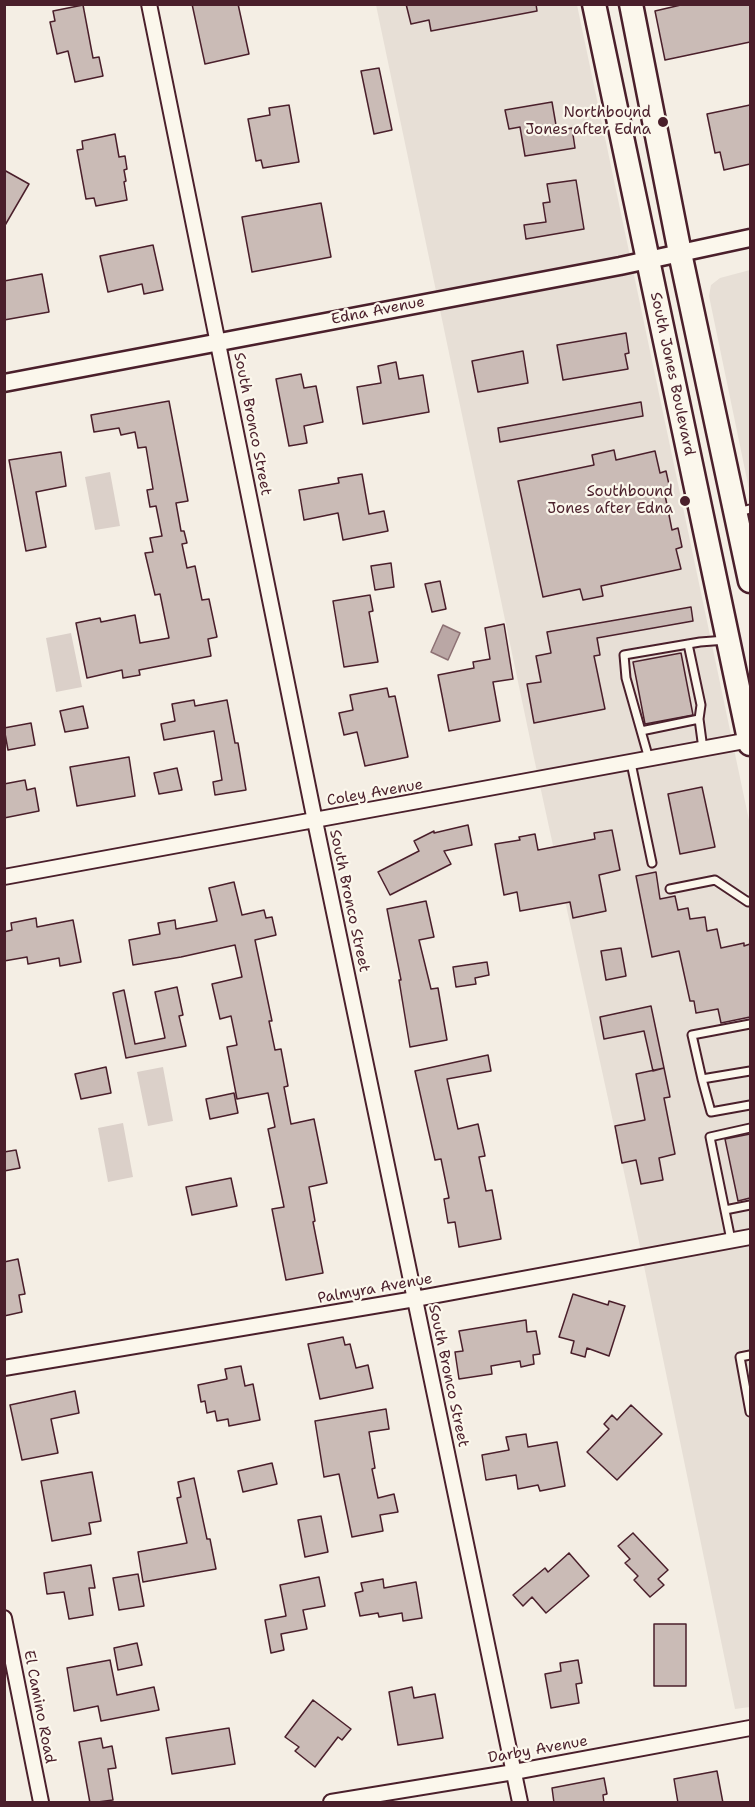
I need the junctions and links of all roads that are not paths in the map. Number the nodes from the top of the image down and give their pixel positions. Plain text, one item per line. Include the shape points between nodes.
1 (149, 4) edge
2 (594, 4) edge
3 (631, 4) edge
4 (750, 238) edge
5 (680, 253) junction
6 (648, 260) junction
7 (219, 342) junction
8 (4, 382) edge
9 (743, 511) edge
10 (750, 581) edge
11 (728, 639) junction
12 (688, 644) junction
13 (699, 719) junction
14 (642, 731) junction
15 (750, 742) edge
16 (703, 749) junction
17 (649, 759) junction
18 (631, 763) junction
19 (315, 821) junction
20 (652, 864) dead end
21 (4, 877) edge
22 (670, 889) dead end
23 (750, 901) edge
24 (750, 1024) edge
25 (750, 1071) edge
26 (702, 1078) junction
27 (750, 1105) edge
28 (750, 1128) edge
29 (750, 1205) edge
30 (725, 1210) junction
31 (750, 1237) edge
32 (731, 1240) junction
33 (415, 1299) junction
34 (750, 1355) edge
35 (4, 1368) edge
36 (750, 1412) edge
37 (4, 1618) edge
38 (750, 1728) edge
39 (514, 1772) junction
40 (41, 1803) edge
41 (331, 1803) edge
42 (520, 1803) edge

1 - 7 street, South Bronco Street
2 - 6 main road, South Jones Boulevard
3 - 5 main road
4 - 5 street, Edna Avenue
5 - 6 street, Edna Avenue
5 - 9 main road
6 - 7 street, Edna Avenue
6 - 11 main road, South Jones Boulevard
7 - 8 street, Edna Avenue
7 - 19 street, South Bronco Street
9 - 10 main road
11 - 12 lane
11 - 15 main road, South Jones Boulevard
12 - 13 lane via 701,705
12 - 14 lane via 624,655 626,678
13 - 14 lane
13 - 16 lane
14 - 17 lane
15 - 16 street, Coley Avenue
16 - 17 street, Coley Avenue
17 - 18 street, Coley Avenue
18 - 19 street, Coley Avenue
18 - 20 lane
19 - 21 street, Coley Avenue
19 - 33 street, South Bronco Street
22 - 23 lane via 715,880
24 - 26 lane via 692,1035
25 - 26 lane
26 - 27 lane via 711,1112
28 - 30 lane via 710,1137
29 - 30 lane
30 - 32 lane
31 - 32 street, Palmyra Avenue
32 - 33 street, Palmyra Avenue
33 - 35 street, Palmyra Avenue
33 - 39 street, South Bronco Street
34 - 36 lane via 740,1357
37 - 40 street, El Camino Road
38 - 39 street, Darby Avenue
39 - 41 street, Darby Avenue
39 - 42 street, South Bronco Street

